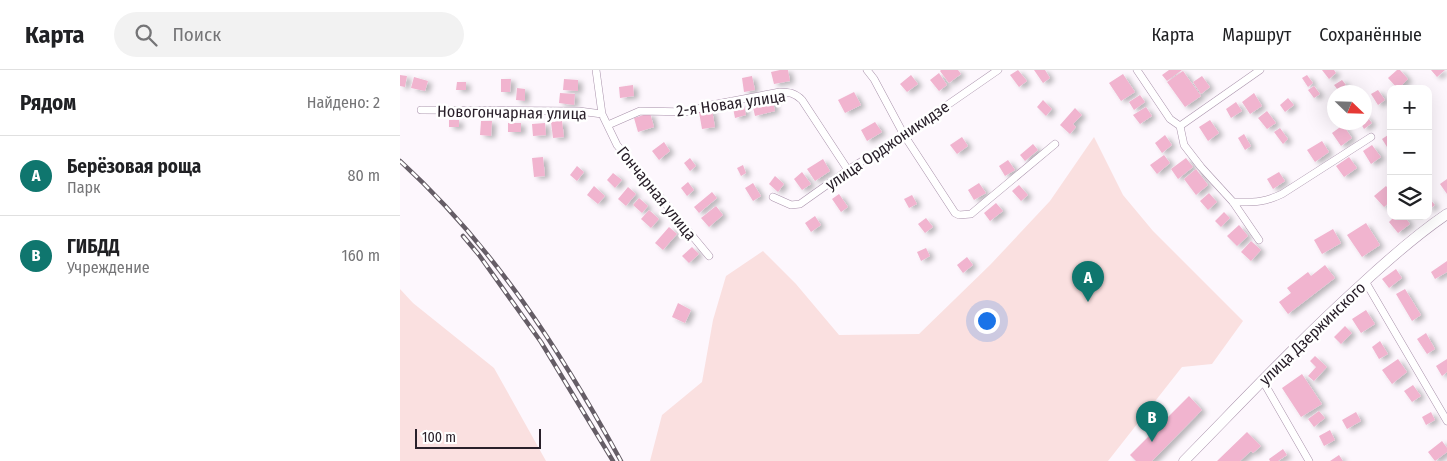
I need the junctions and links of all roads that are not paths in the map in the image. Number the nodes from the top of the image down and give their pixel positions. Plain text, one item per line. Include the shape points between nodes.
1 (596, 70) edge
2 (867, 70) edge
3 (998, 70) edge
4 (1137, 70) edge
5 (1260, 70) edge
6 (421, 110) dead end
7 (602, 114) junction
8 (608, 125) junction
9 (1180, 126) junction
10 (904, 135) junction
11 (1371, 136) dead end
12 (1054, 144) dead end
13 (848, 170) junction
14 (773, 197) dead end
15 (1233, 202) junction
16 (1447, 214) edge
17 (1259, 240) dead end
18 (709, 256) dead end
19 (1365, 281) junction
20 (1263, 381) junction
21 (1447, 421) edge
22 (1184, 461) edge
23 (1309, 461) edge

1 - 7 street, Гончарная улица
2 - 10 street
3 - 10 street, улица Орджоникидзе
4 - 9 street via 1170,118
5 - 9 street
6 - 7 street, Новогончарная улица
7 - 8 street, Гончарная улица
8 - 13 street, 2-я Новая улица via 640,111 689,112 706,106 788,92 802,100
8 - 18 street, Гончарная улица via 617,145
9 - 15 street via 1184,145
10 - 12 street via 959,216 971,214
10 - 13 street, улица Орджоникидзе
11 - 15 street via 1282,194 1267,201
13 - 14 street, улица Орджоникидзе via 800,204 791,205
15 - 17 street
16 - 19 main road, улица Дзержинского
19 - 20 main road, улица Дзержинского
19 - 21 street
20 - 22 main road, улица Дзержинского
20 - 23 street

